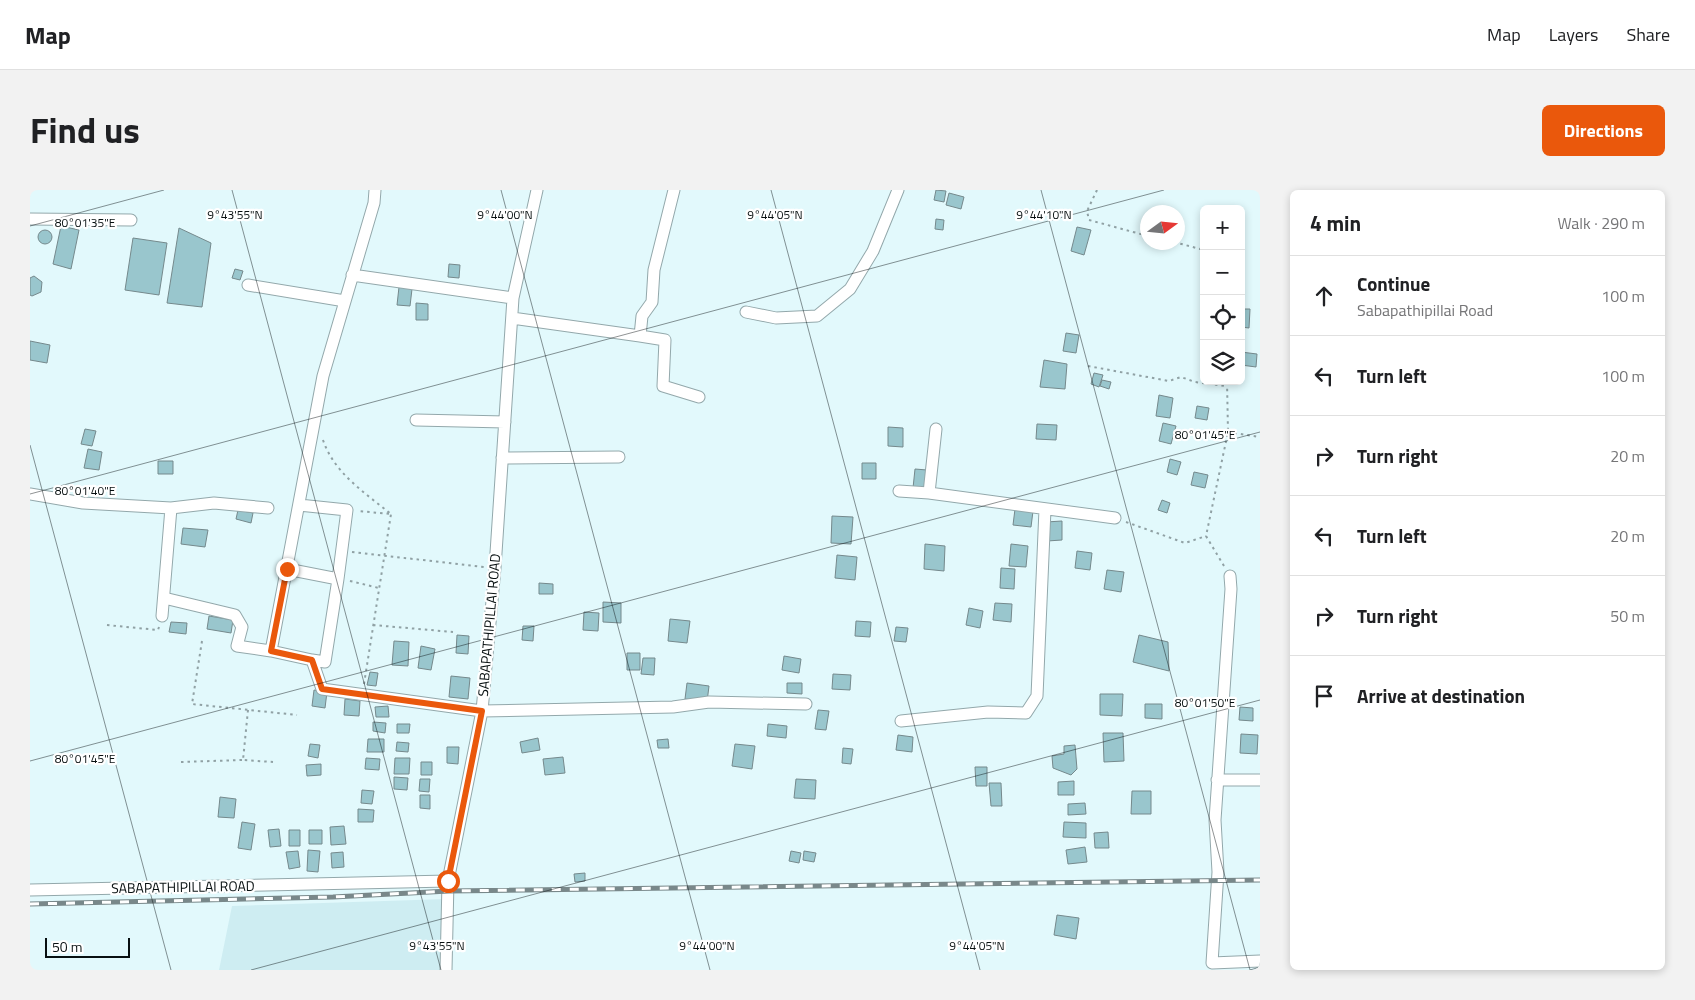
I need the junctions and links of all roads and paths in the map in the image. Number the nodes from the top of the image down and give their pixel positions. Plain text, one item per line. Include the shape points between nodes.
1 (375, 190) edge
2 (537, 190) edge
3 (674, 190) edge
4 (898, 190) edge
5 (1097, 190) edge
6 (30, 219) edge
7 (131, 220) dead end
8 (1140, 234) edge
9 (1185, 245) edge
10 (1200, 249) edge
11 (352, 275) junction
12 (248, 285) dead end
13 (513, 298) junction
14 (345, 300) junction
15 (746, 312) dead end
16 (512, 318) junction
17 (640, 336) junction
18 (1088, 366) dead end
19 (1226, 386) joint
20 (699, 397) dead end
21 (416, 420) dead end
22 (505, 422) junction
23 (936, 429) dead end
24 (1228, 432) junction
25 (321, 434) dead end
26 (1260, 437) edge
27 (619, 457) dead end
28 (502, 458) junction
29 (899, 491) dead end
30 (929, 493) junction
31 (30, 494) edge
32 (299, 505) junction
33 (171, 508) junction
34 (268, 508) dead end
35 (1045, 508) junction
36 (348, 510) junction
37 (391, 514) junction
38 (1115, 518) joint
39 (1206, 536) junction
40 (342, 550) junction
41 (384, 556) junction
42 (494, 568) junction
43 (287, 569) junction
44 (1230, 576) joint
45 (338, 579) junction
46 (379, 588) junction
47 (164, 598) junction
48 (162, 616) joint
49 (107, 625) dead end
50 (373, 625) junction
51 (453, 632) dead end
52 (202, 640) dead end
53 (271, 651) junction
54 (312, 660) junction
55 (362, 695) junction
56 (806, 704) dead end
57 (248, 710) junction
58 (482, 711) junction
59 (297, 715) dead end
60 (901, 722) dead end
61 (243, 760) junction
62 (181, 762) dead end
63 (273, 762) dead end
64 (1217, 780) junction
65 (1260, 780) edge
66 (448, 881) junction
67 (30, 890) edge
68 (1260, 961) edge
69 (1213, 966) edge
70 (446, 970) edge

1 - 11 street
2 - 13 street, SABAPATHIPILLAI ROAD
3 - 17 street via 654,270 652,302 642,316
4 - 15 street via 873,251 850,289 817,316 776,318
5 - 8 path via 1087,211 1089,220
6 - 7 street
9 - 10 path
11 - 13 street
11 - 14 street
12 - 14 street
13 - 16 street, SABAPATHIPILLAI ROAD
14 - 32 street via 323,376
16 - 17 street
16 - 22 street, SABAPATHIPILLAI ROAD
17 - 20 street via 665,340 663,386
18 - 19 path
19 - 24 path
21 - 22 street
22 - 28 street, SABAPATHIPILLAI ROAD
23 - 30 street
24 - 26 path
24 - 39 path
25 - 37 path via 327,452 347,479
27 - 28 street
28 - 42 street, SABAPATHIPILLAI ROAD
29 - 30 street
30 - 35 street
31 - 33 street via 83,503
32 - 36 street
32 - 43 street
33 - 34 street via 214,503
33 - 47 street
35 - 38 street
35 - 60 street via 1037,696 1026,713 988,712
36 - 37 path
36 - 40 street
37 - 41 path
38 - 39 path via 1184,543
39 - 44 path
40 - 41 path
40 - 45 street
41 - 42 path
41 - 46 path
42 - 58 street, SABAPATHIPILLAI ROAD
43 - 45 street
43 - 53 street
44 - 64 street via 1232,589
45 - 46 path
45 - 54 street via 324,662
46 - 50 path
47 - 48 street
47 - 53 street via 235,615 242,627 237,646
48 - 49 path via 158,630
50 - 51 path
50 - 55 path
52 - 57 path via 192,704
53 - 54 street
54 - 55 street via 322,689
55 - 58 street
56 - 58 street via 709,702 673,708
57 - 59 path
57 - 61 path
58 - 66 street, SABAPATHIPILLAI ROAD
61 - 62 path
61 - 63 path
64 - 65 street
64 - 69 street via 1214,820 1218,872
66 - 67 street, SABAPATHIPILLAI ROAD
66 - 70 street
68 - 69 street

